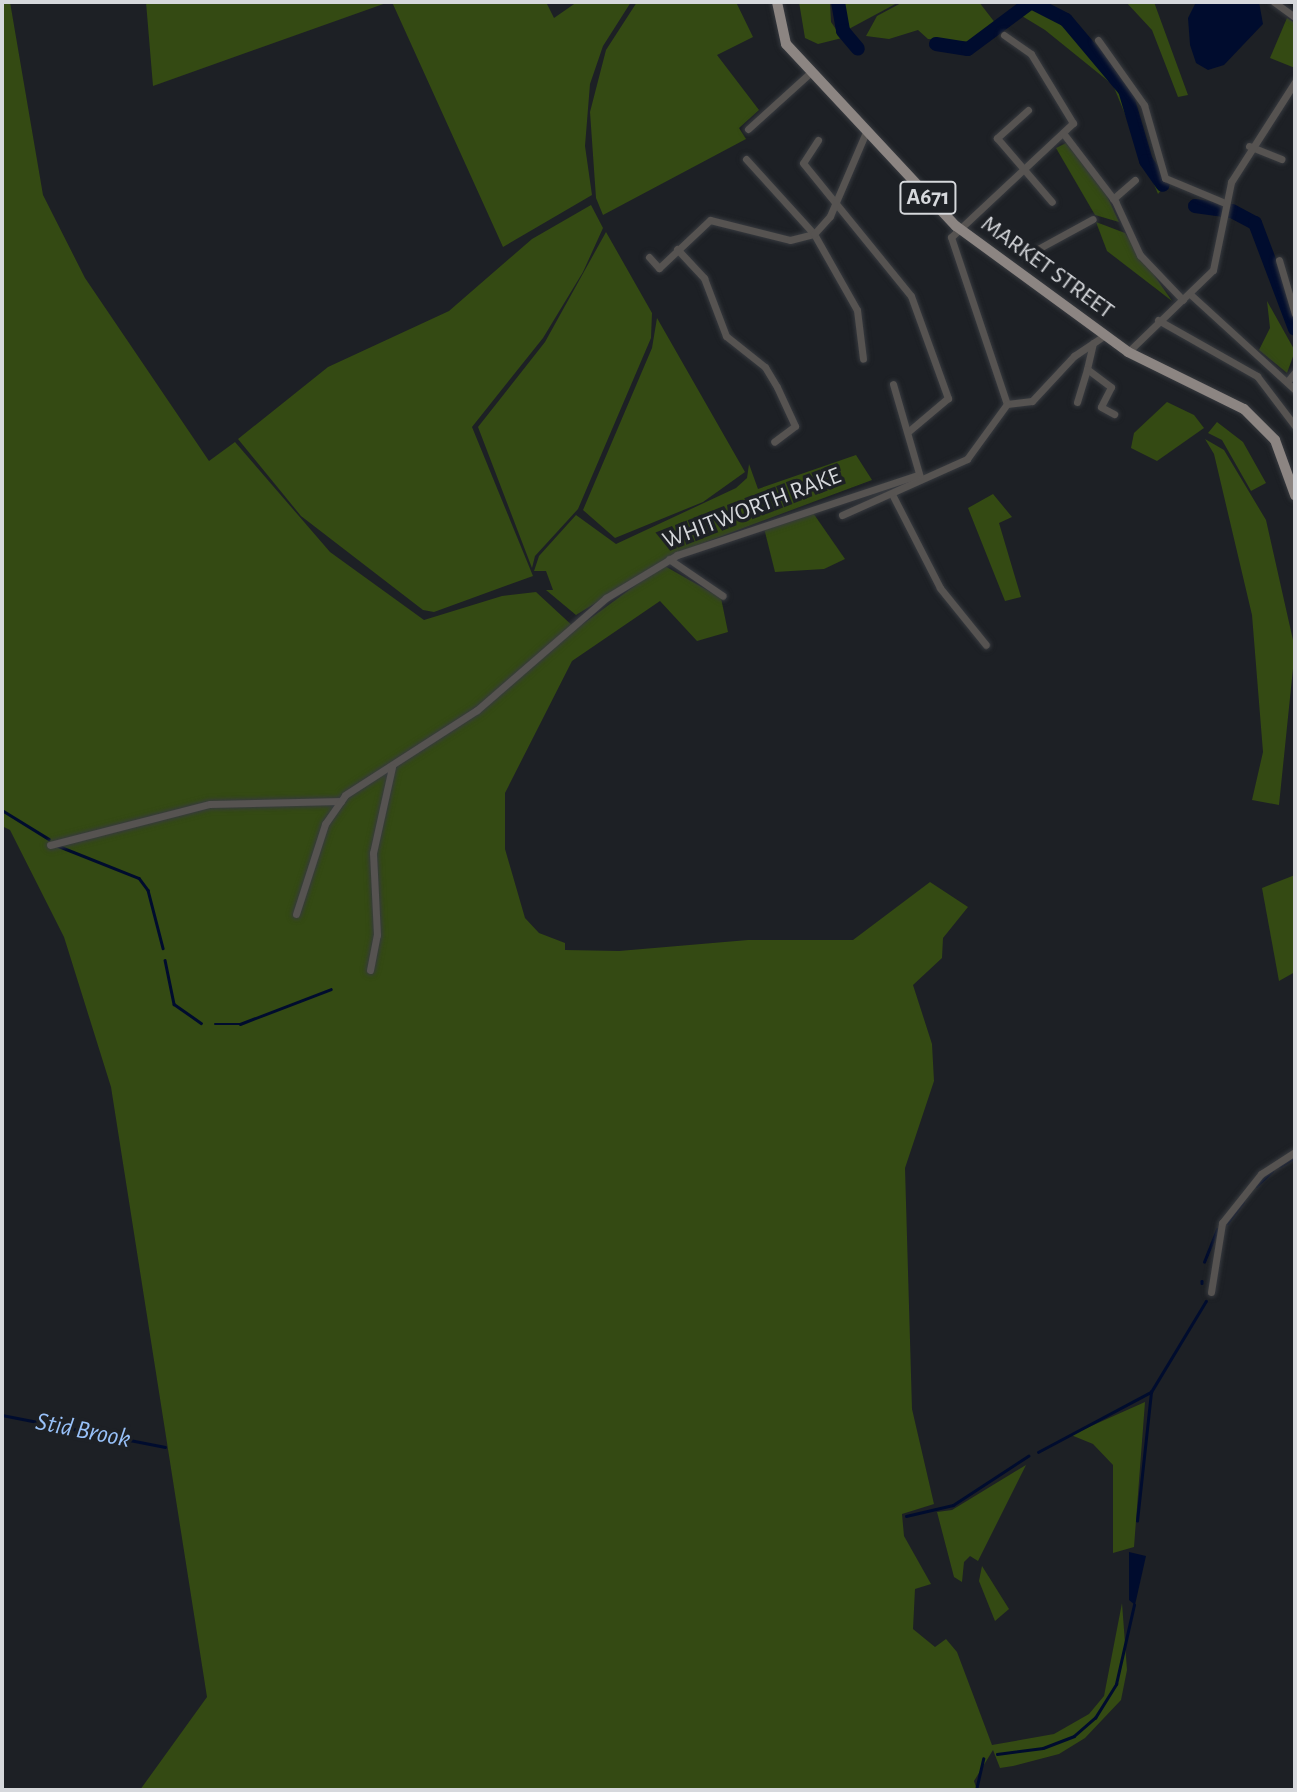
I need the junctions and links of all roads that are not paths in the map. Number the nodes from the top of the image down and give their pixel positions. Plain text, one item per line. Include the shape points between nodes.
1 (777, 2) edge
2 (1274, 2) edge
3 (1295, 17) edge
4 (1004, 35) dead end
5 (1098, 40) dead end
6 (810, 73) junction
7 (1295, 82) edge
8 (1028, 110) dead end
9 (748, 129) dead end
10 (866, 132) junction
11 (1063, 132) junction
12 (818, 140) dead end
13 (1249, 146) junction
14 (746, 159) dead end
15 (1282, 159) dead end
16 (1023, 167) junction
17 (1135, 180) dead end
18 (1113, 199) junction
19 (835, 202) junction
20 (1052, 202) dead end
21 (1225, 204) junction
22 (1093, 219) dead end
23 (956, 226) junction
24 (814, 234) junction
25 (677, 249) junction
26 (1024, 256) dead end
27 (649, 257) dead end
28 (1279, 260) dead end
29 (1190, 294) junction
30 (1183, 300) junction
31 (1295, 314) edge
32 (1158, 320) junction
33 (1104, 336) junction
34 (1093, 343) junction
35 (1128, 352) junction
36 (863, 359) dead end
37 (1087, 369) junction
38 (1295, 372) edge
39 (1287, 382) junction
40 (893, 384) dead end
41 (1295, 390) edge
42 (1077, 402) dead end
43 (1007, 404) junction
44 (1114, 414) dead end
45 (1295, 426) edge
46 (909, 431) junction
47 (774, 442) dead end
48 (1293, 471) edge
49 (918, 475) junction
50 (924, 484) junction
51 (1295, 495) edge
52 (893, 496) junction
53 (842, 516) dead end
54 (669, 559) junction
55 (723, 596) dead end
56 (986, 645) dead end
57 (392, 767) junction
58 (341, 801) junction
59 (50, 845) dead end
60 (296, 914) dead end
61 (370, 970) dead end
62 (1295, 1152) edge
63 (1212, 1292) dead end

1 - 6 main road, MARKET STREET / A671 via 786,44
2 - 3 street
4 - 11 street via 1031,54 1073,123
5 - 21 street via 1144,105 1166,178
6 - 9 street
6 - 10 main road, MARKET STREET / A671
7 - 13 street
8 - 16 street via 997,138
10 - 19 street
10 - 23 main road, MARKET STREET / A671
11 - 16 street
11 - 18 street
12 - 19 street via 803,163
13 - 15 street
13 - 21 street
14 - 24 street
16 - 20 street
16 - 23 street
17 - 18 street
18 - 30 street via 1140,256
19 - 24 street
19 - 46 street via 911,296 948,398
21 - 29 street via 1225,224 1213,270
22 - 26 street
23 - 33 main road, MARKET STREET / A671
23 - 43 street via 951,237
24 - 25 street via 790,240 710,220
24 - 36 street via 857,310
25 - 27 street via 659,268
25 - 47 street via 704,278 726,336 765,368 777,387 795,426
28 - 31 street
29 - 30 street
29 - 39 street
30 - 32 street
32 - 35 street
32 - 45 street via 1257,376
33 - 34 street
33 - 35 main road, MARKET STREET / A671
34 - 37 street
34 - 43 street via 1032,401
35 - 48 main road, MARKET STREET / A671 via 1244,409 1275,440
37 - 42 street
37 - 44 street via 1111,387 1101,407
38 - 39 street
39 - 41 street
40 - 46 street
43 - 50 street via 976,451
46 - 49 street
48 - 51 main road, MARKET STREET / A671
49 - 50 street
49 - 54 street, WHITWORTH RAKE via 843,495
50 - 52 street
52 - 53 street
52 - 56 street via 940,588
54 - 55 street
54 - 57 street, WHITWORTH RAKE via 573,622 477,710
57 - 58 street, WHITWORTH RAKE via 368,776
57 - 61 street via 373,853 377,935
58 - 59 street via 210,804
58 - 60 street, WHITWORTH RAKE via 325,824
62 - 63 street via 1261,1174 1222,1223

